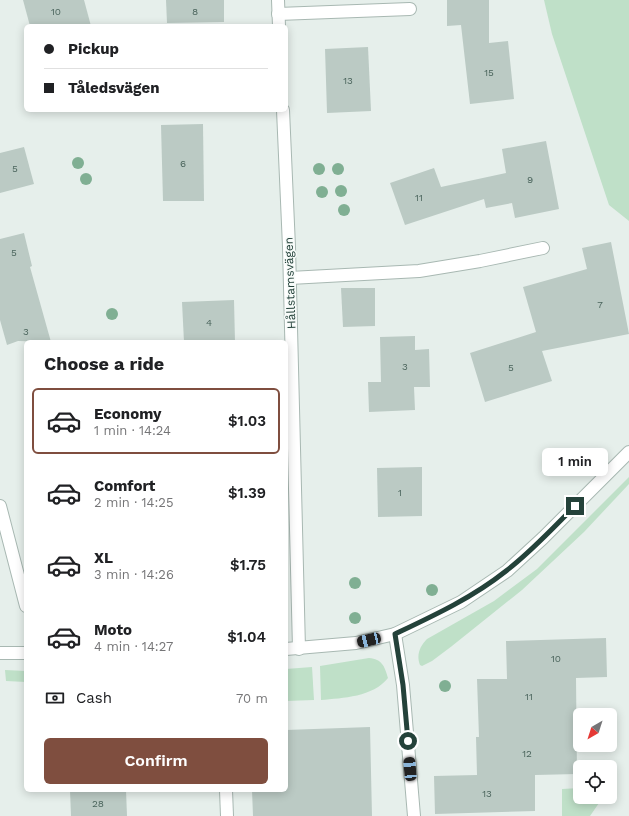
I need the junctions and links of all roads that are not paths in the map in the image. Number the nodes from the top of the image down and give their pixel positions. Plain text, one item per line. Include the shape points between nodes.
1 (278, 0) edge
2 (410, 9) dead end
3 (279, 20) edge
4 (283, 112) edge
5 (543, 248) dead end
6 (290, 278) junction
7 (629, 452) edge
8 (0, 506) edge
9 (24, 598) edge
10 (395, 634) junction
11 (288, 649) edge
12 (298, 649) junction
13 (0, 653) edge
14 (24, 653) edge
15 (226, 792) edge
16 (227, 816) edge
17 (414, 816) edge

1 - 3 street
2 - 3 street
4 - 6 street, Hållstamsvägen
5 - 6 street via 419,271
6 - 12 street, Hållstamsvägen
7 - 10 street via 544,538 506,571 461,602
8 - 9 street
10 - 12 street via 356,643
10 - 17 street via 403,685
11 - 12 street
13 - 14 street
15 - 16 street

